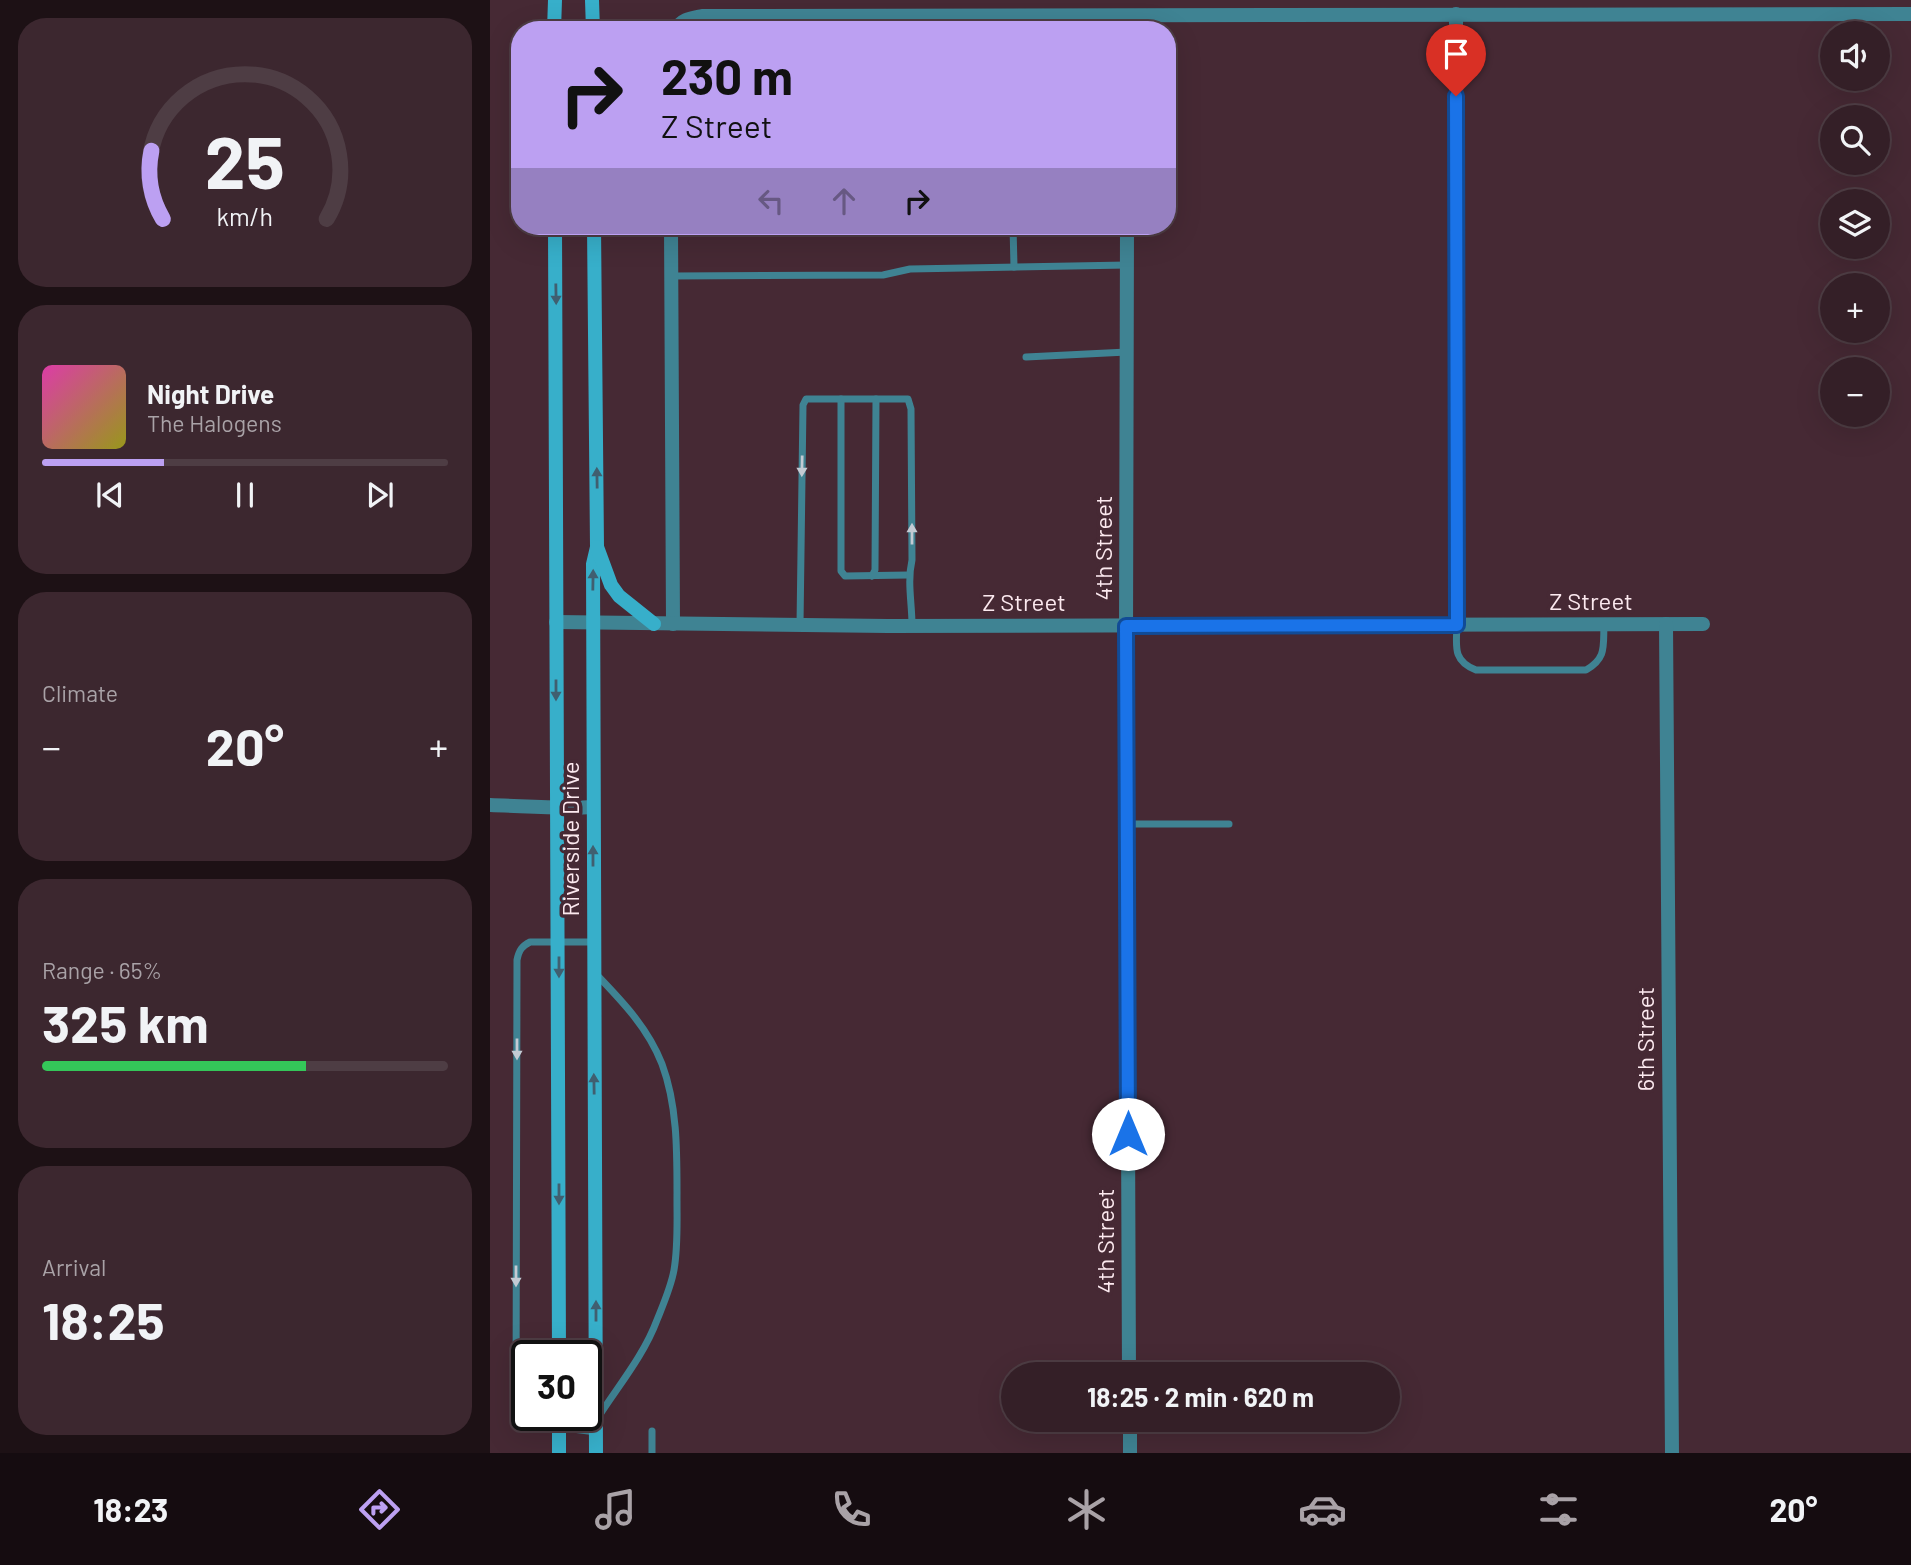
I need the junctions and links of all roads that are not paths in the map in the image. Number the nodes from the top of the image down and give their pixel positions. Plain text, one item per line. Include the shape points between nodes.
1 (555, 0) edge
2 (592, 0) edge
3 (1456, 14) junction
4 (1911, 14) edge
5 (554, 21) edge
6 (593, 21) edge
7 (685, 21) edge
8 (959, 21) edge
9 (1167, 21) edge
10 (555, 235) edge
11 (594, 235) edge
12 (671, 235) edge
13 (1013, 235) edge
14 (1127, 235) edge
15 (1127, 265) junction
16 (1014, 267) junction
17 (671, 276) junction
18 (1127, 352) junction
19 (1026, 357) dead end
20 (876, 399) junction
21 (841, 400) junction
22 (597, 547) junction
23 (908, 575) junction
24 (872, 576) junction
25 (556, 622) junction
26 (594, 622) junction
27 (654, 624) junction
28 (673, 624) junction
29 (1604, 624) junction
30 (1666, 624) junction
31 (1703, 624) dead end
32 (800, 625) junction
33 (1457, 625) junction
34 (912, 626) junction
35 (1126, 626) junction
36 (490, 806) edge
37 (593, 807) junction
38 (558, 809) junction
39 (1127, 824) junction
40 (1229, 824) dead end
41 (559, 942) junction
42 (593, 942) junction
43 (593, 971) junction
44 (516, 1340) edge
45 (559, 1340) edge
46 (595, 1340) edge
47 (1129, 1362) edge
48 (602, 1415) edge
49 (559, 1431) edge
50 (596, 1431) edge
51 (652, 1431) dead end
52 (1130, 1432) edge
53 (559, 1453) edge
54 (596, 1453) edge
55 (653, 1453) edge
56 (1130, 1453) edge
57 (1672, 1453) edge

1 - 5 street
2 - 6 street
3 - 4 street
3 - 9 street
3 - 33 street
7 - 8 street via 702,16
10 -> 25 street, Riverside Drive
22 -> 11 street, Riverside Drive
12 - 17 street
13 - 16 lane
14 - 15 street, 4th Street
15 - 16 lane
15 - 18 street, 4th Street
16 - 17 lane via 910,269 883,275
17 - 28 street
18 - 19 lane
18 - 35 street, 4th Street
20 - 21 lane
23 -> 20 lane via 912,561 911,409 908,399
20 - 24 lane
21 - 24 lane via 841,570 845,576
21 -> 32 lane via 806,399 803,405
26 -> 22 street, Riverside Drive
22 - 27 street via 619,596
23 - 24 lane
23 - 34 lane
25 - 26 street, Z Street
25 -> 38 street, Riverside Drive
26 - 27 street, Z Street
26 - 37 street, Riverside Drive
27 - 28 street, Z Street
28 - 32 street, Z Street
29 - 30 street, Z Street
29 - 33 street, Z Street
29 - 33 lane via 1602,655 1586,670 1476,670 1464,666 1456,652
30 - 31 street, Z Street
30 - 57 street, 6th Street
32 - 34 street, Z Street
33 - 35 street, Z Street
34 - 35 street, Z Street
35 - 39 street, 4th Street
36 - 38 street
37 - 38 street
42 -> 37 street, Riverside Drive
38 - 41 street, Riverside Drive
39 - 40 lane
39 - 47 street, 4th Street
41 - 42 lane
41 -> 44 lane via 530,942 518,952 517,960
41 -> 45 street, Riverside Drive
42 - 43 street, Riverside Drive
46 -> 43 street, Riverside Drive
43 - 48 lane via 633,1013 651,1040 670,1094 677,1154 674,1272 641,1352
49 - 53 street
50 - 54 street, Riverside Drive
51 - 55 lane
52 - 56 street

